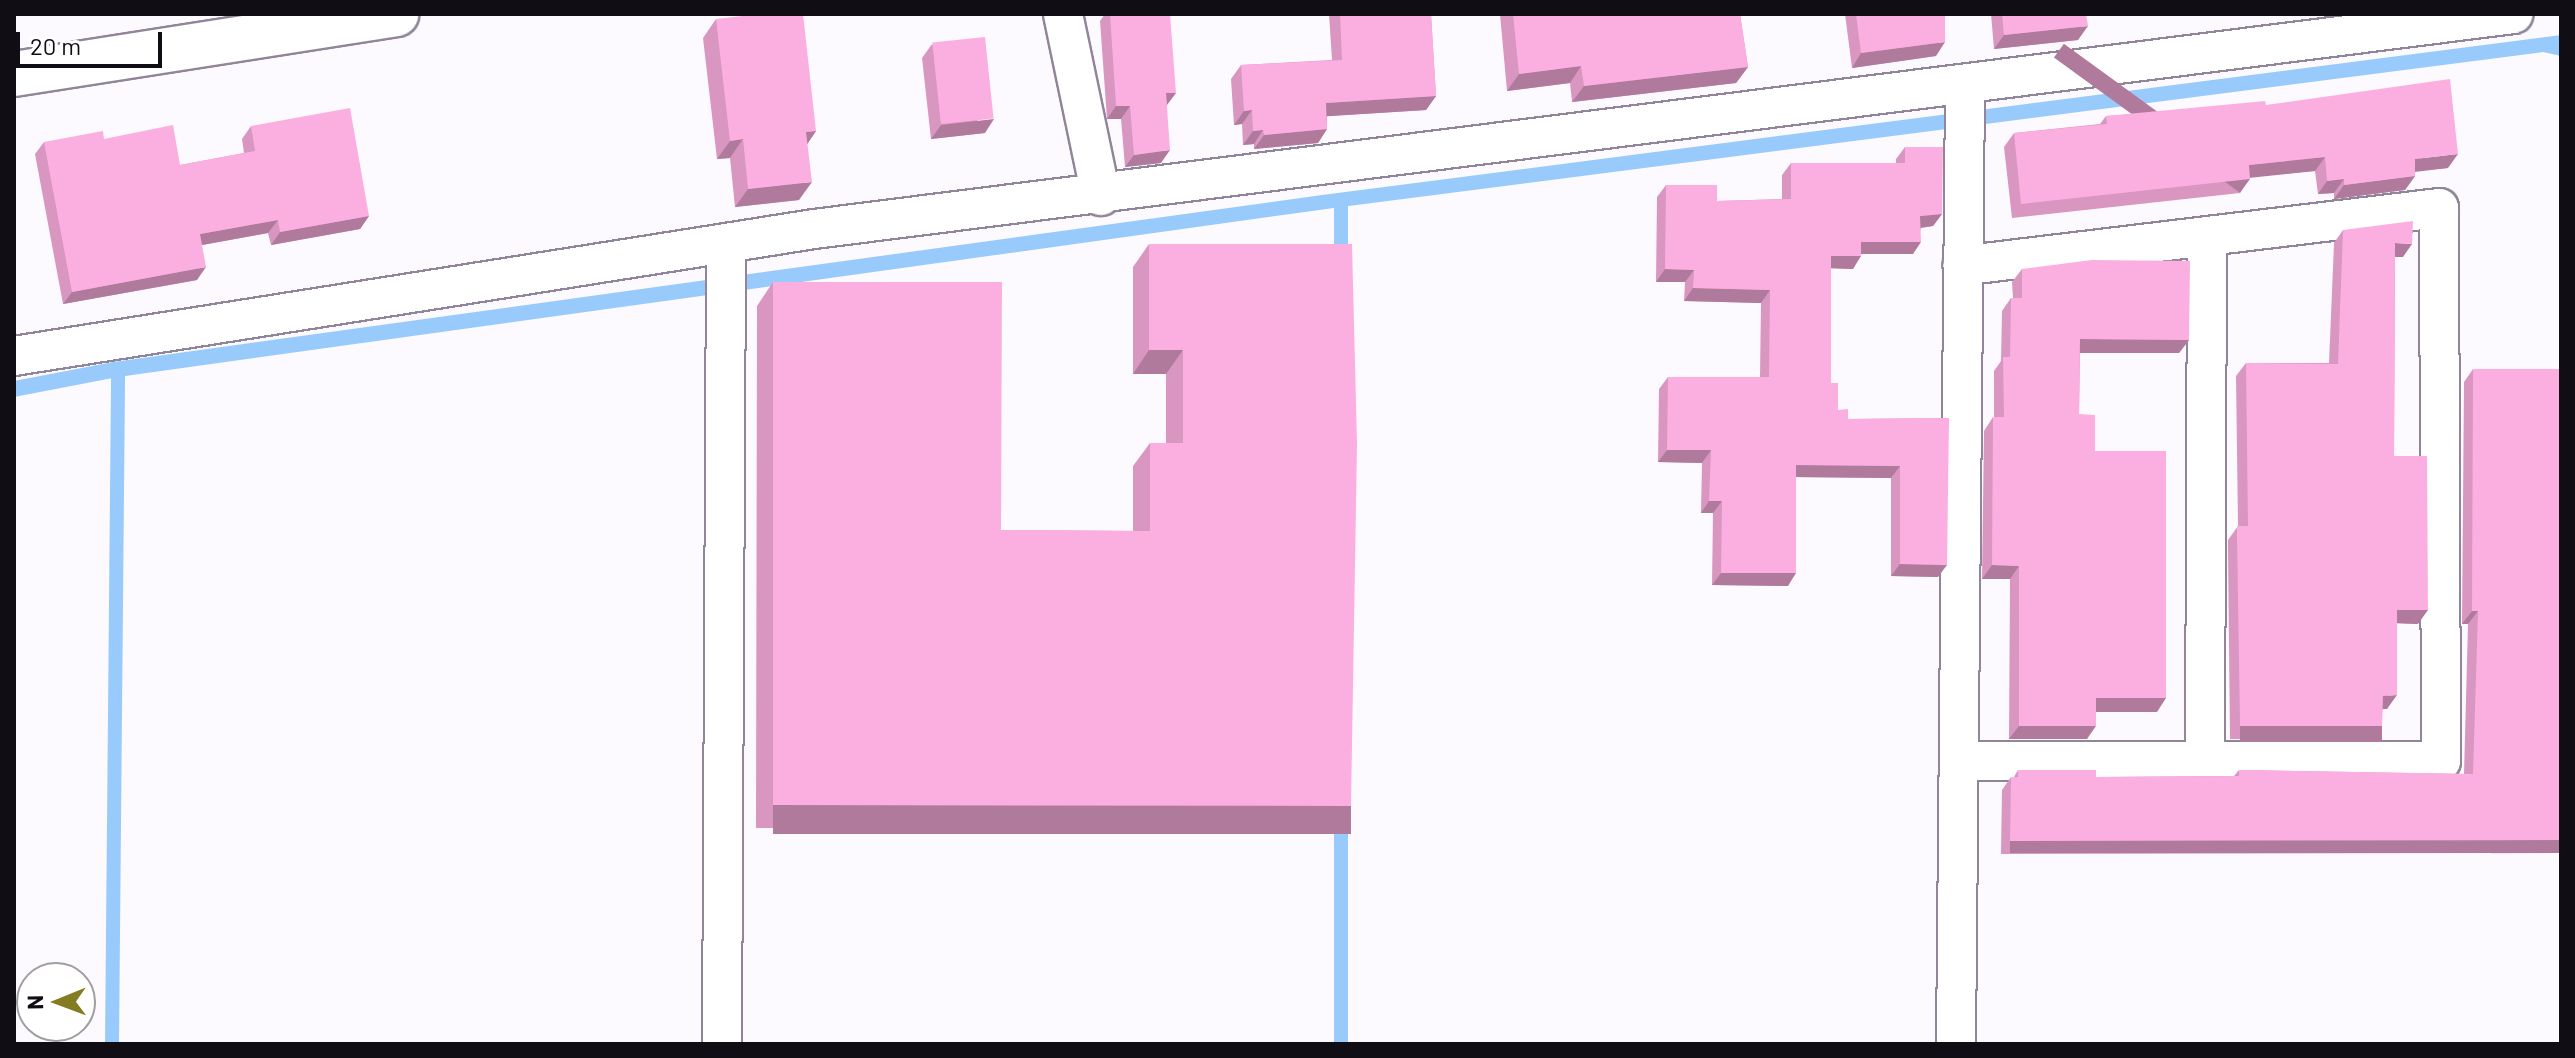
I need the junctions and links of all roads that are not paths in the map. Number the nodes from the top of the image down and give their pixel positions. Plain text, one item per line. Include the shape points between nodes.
1 (396, 14) edge
2 (1063, 14) edge
3 (2513, 14) edge
4 (14, 74) edge
5 (1965, 92) junction
6 (1101, 196) junction
7 (2207, 236) junction
8 (726, 252) junction
9 (1963, 266) junction
10 (14, 356) edge
11 (1959, 761) junction
12 (2205, 761) junction
13 (722, 1044) edge
14 (1956, 1044) edge

1 - 4 street
2 - 6 street
3 - 5 street
5 - 6 street
5 - 9 street
6 - 8 street
7 - 9 street
7 - 12 street
7 - 12 street via 2439,208 2441,761
8 - 10 street
8 - 13 street
9 - 11 street
11 - 12 street
11 - 14 street

